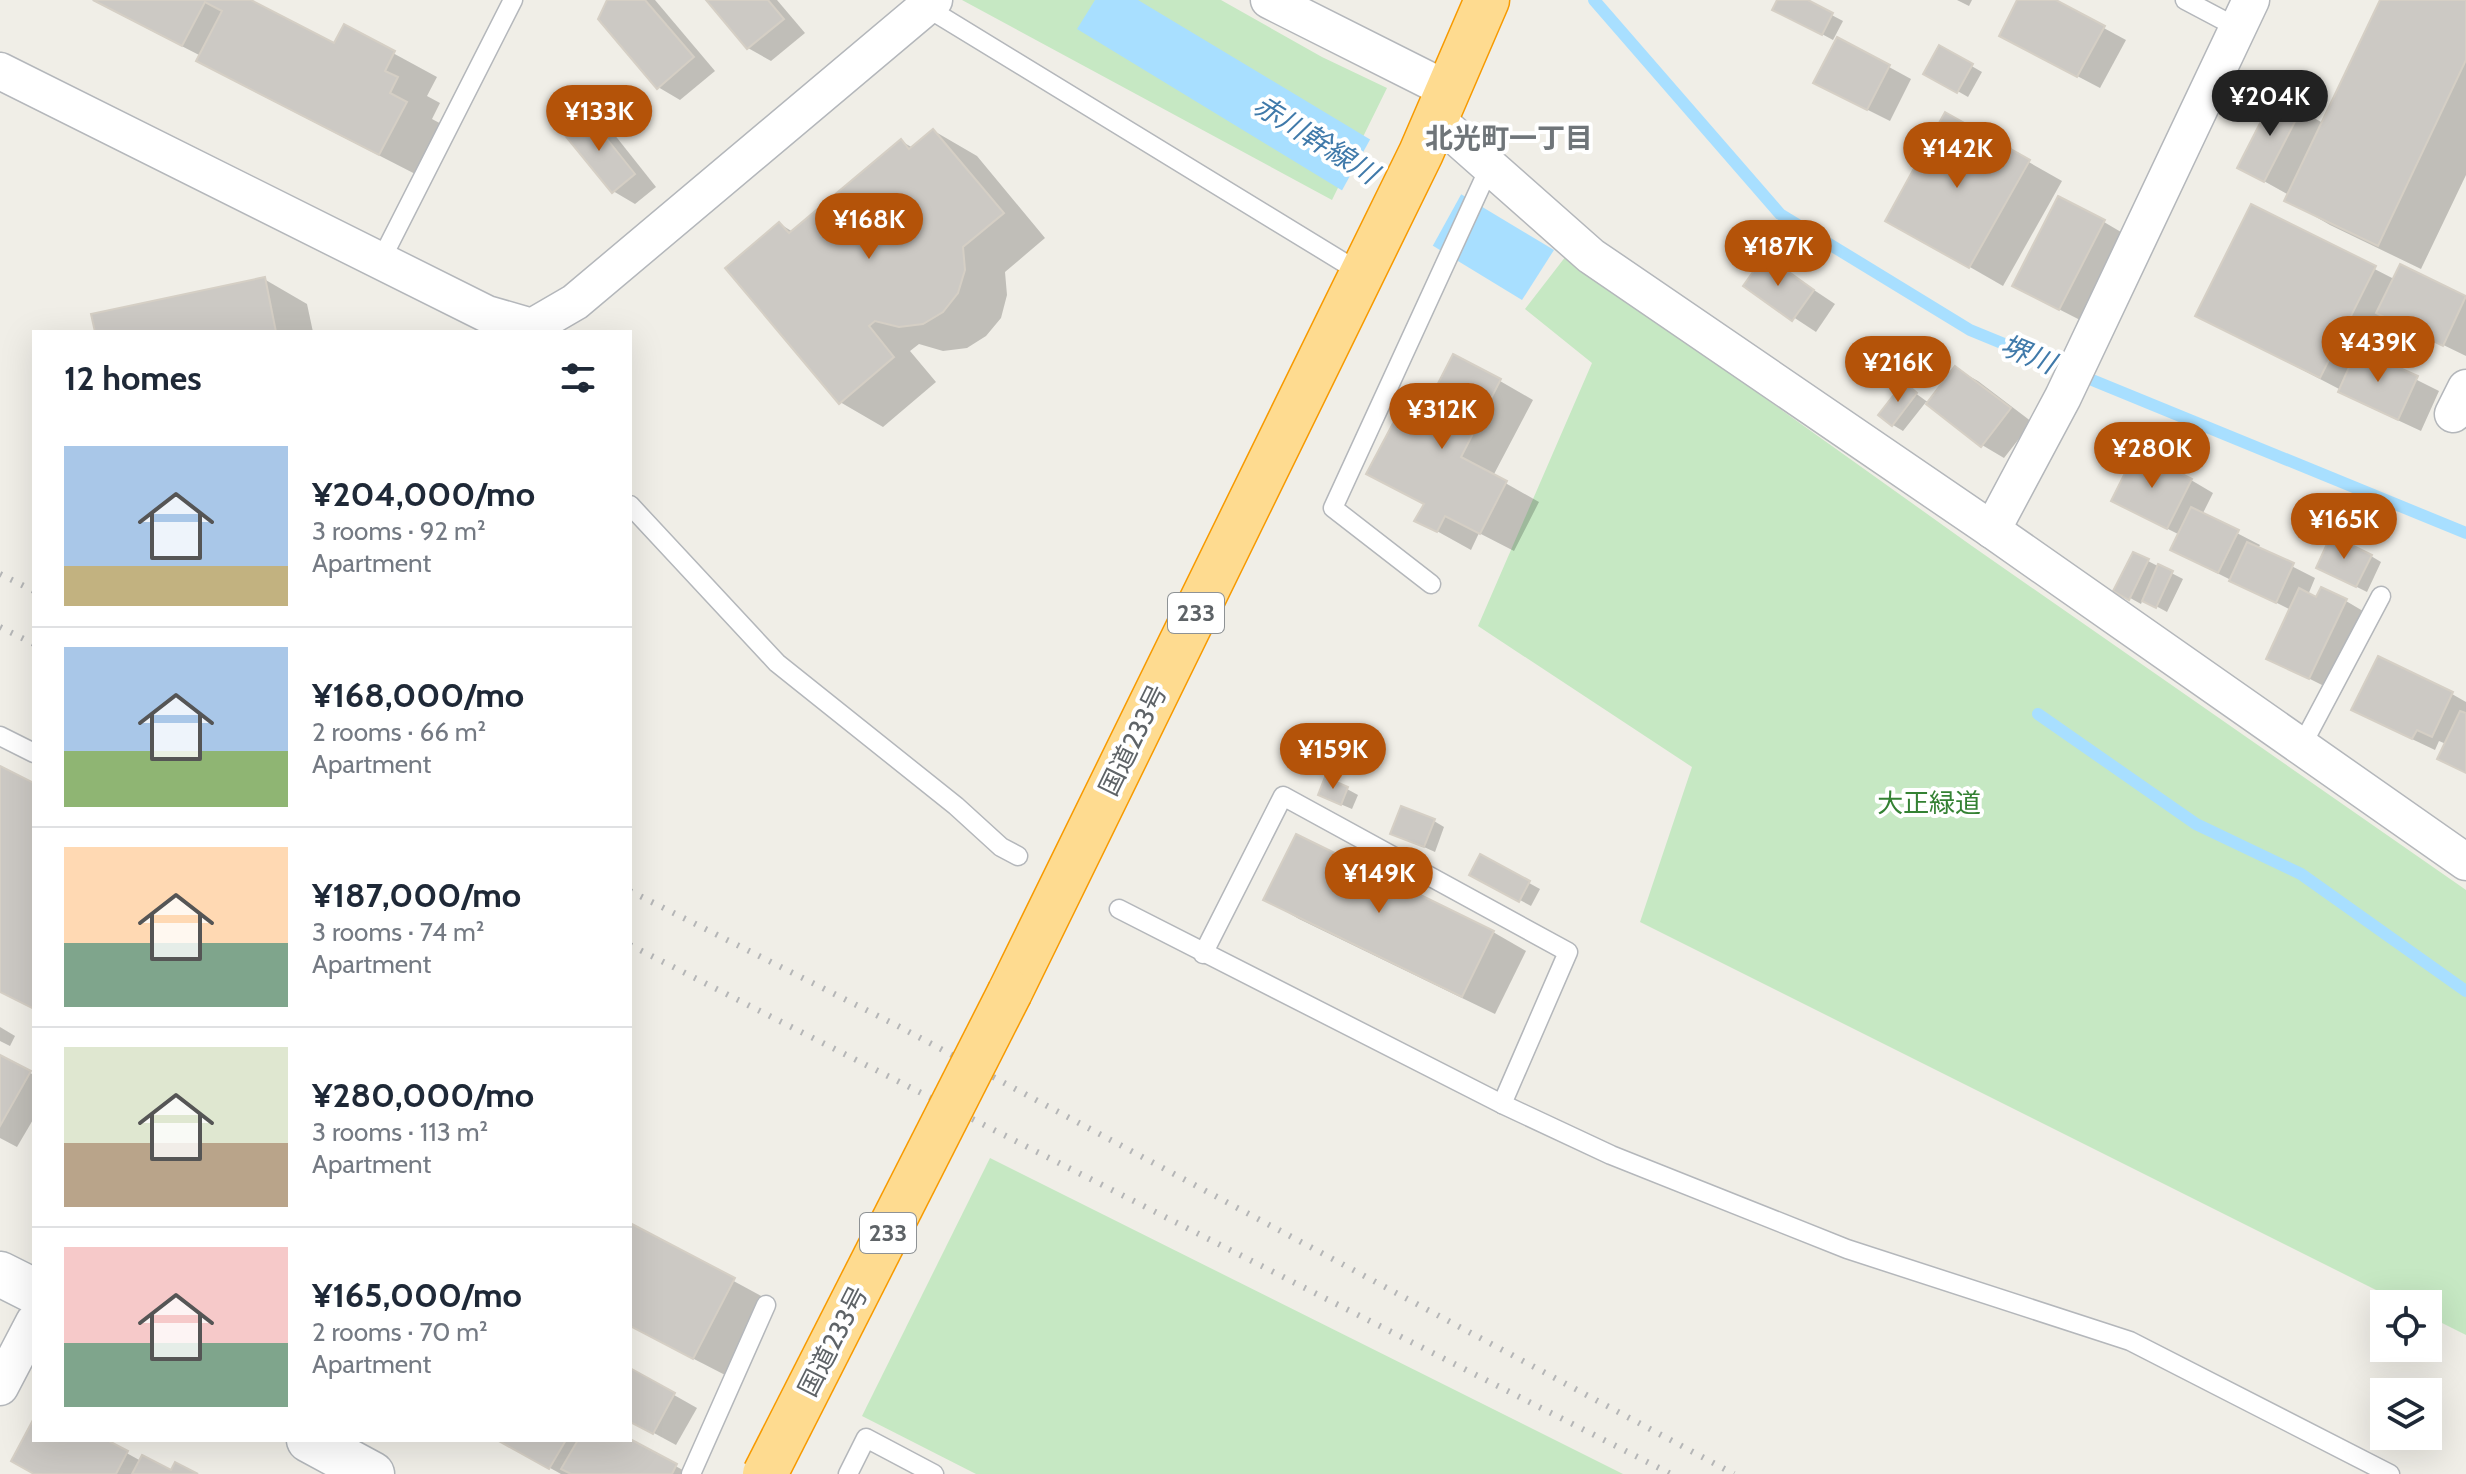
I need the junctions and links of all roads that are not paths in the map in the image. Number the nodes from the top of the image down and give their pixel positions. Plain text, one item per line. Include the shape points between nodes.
1 (513, 0) edge
2 (1269, 0) edge
3 (1487, 0) edge
4 (2185, 0) edge
5 (930, 3) edge
6 (2244, 14) edge
7 (0, 71) edge
8 (1435, 120) junction
9 (1485, 176) junction
10 (380, 262) junction
11 (1361, 273) junction
12 (533, 329) edge
13 (632, 507) edge
14 (1992, 530) junction
15 (1431, 584) dead end
16 (2381, 596) dead end
17 (0, 736) edge
18 (2301, 747) junction
19 (32, 752) edge
20 (1018, 856) dead end
21 (2466, 862) edge
22 (1119, 909) dead end
23 (1203, 954) junction
24 (1502, 1104) junction
25 (0, 1274) edge
26 (32, 1290) edge
27 (766, 1305) dead end
28 (32, 1326) edge
29 (0, 1387) edge
30 (312, 1442) edge
31 (358, 1471) edge
32 (691, 1474) edge
33 (765, 1474) edge
34 (848, 1474) edge
35 (934, 1474) edge
36 (2390, 1474) edge

1 - 10 lane
2 - 8 street
3 - 8 highway, 国道233号 / 233
4 - 6 lane
5 - 11 lane
5 - 12 street via 575,302
6 - 14 street via 2063,397
7 - 10 street
8 - 9 street
8 - 11 highway, 国道233号 / 233
9 - 14 street via 1591,256
9 - 15 lane via 1333,508
10 - 12 street via 487,314
11 - 33 highway, 国道233号 / 233, bridge via 1010,992
13 - 20 lane via 777,663
14 - 18 street
16 - 18 lane
17 - 19 lane
18 - 21 street
22 - 23 lane
23 - 24 lane
23 - 24 lane via 1283,796 1568,952
24 - 36 lane via 1611,1155 1847,1249 2130,1341
25 - 26 street
27 - 32 lane
28 - 29 street
30 - 31 street
34 - 35 lane via 866,1438

